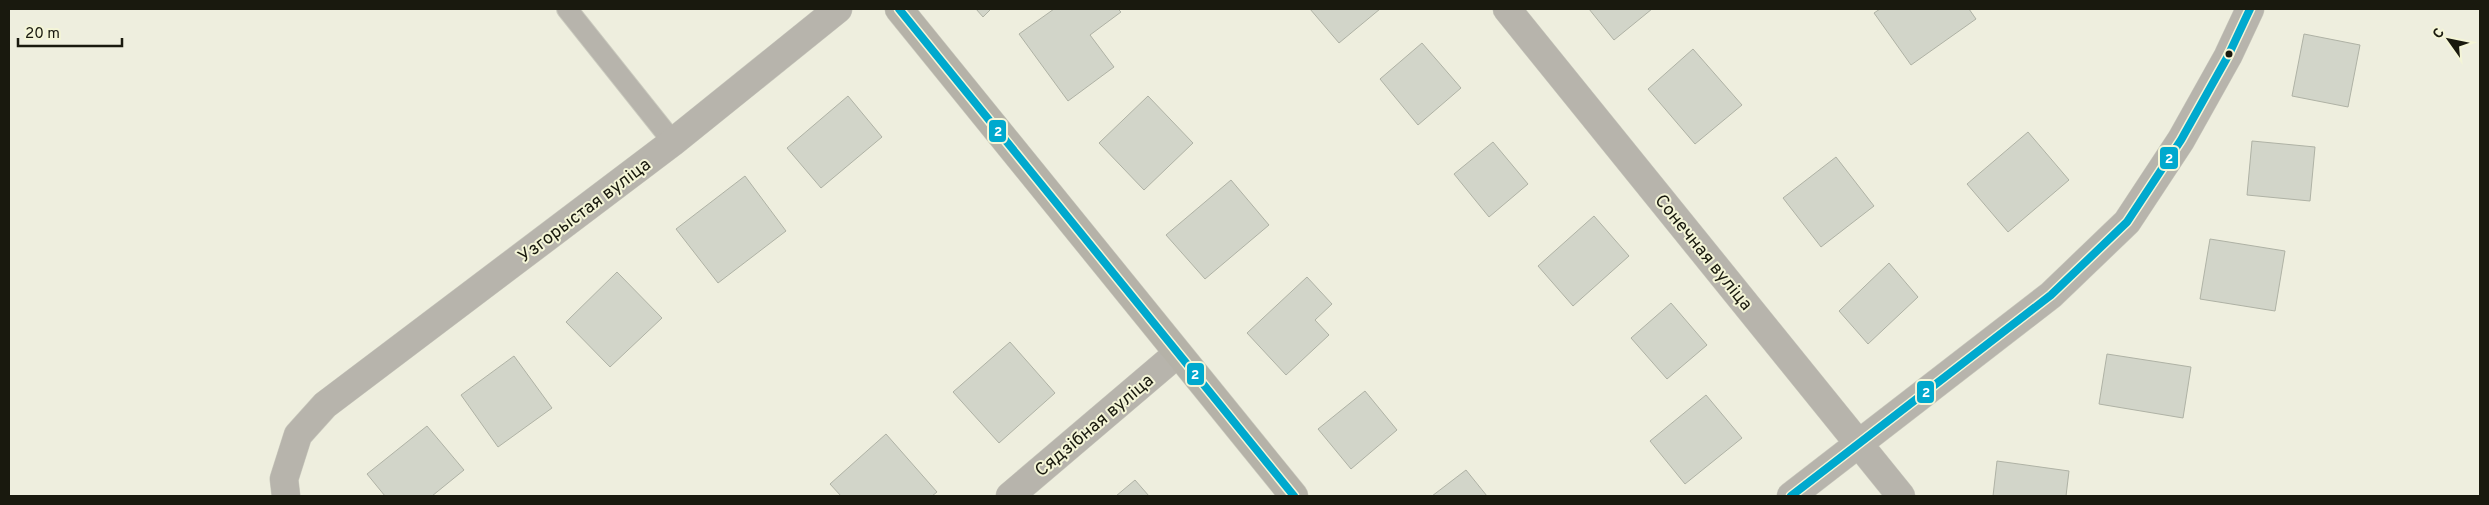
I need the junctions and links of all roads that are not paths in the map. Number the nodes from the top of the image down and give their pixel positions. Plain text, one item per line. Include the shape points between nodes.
1 (567, 9) edge
2 (838, 9) edge
3 (899, 9) edge
4 (1507, 9) edge
5 (2250, 9) edge
6 (673, 142) junction
7 (1177, 354) junction
8 (1858, 442) junction
9 (286, 496) edge
10 (1010, 496) edge
11 (1294, 496) edge
12 (1791, 496) edge
13 (1901, 496) edge

1 - 6 lane
2 - 6 street, Узгорыстая вуліца
3 - 7 street
4 - 8 street, Сонечная вуліца
5 - 8 street via 2181,140 2127,222 2051,295
6 - 9 street, Узгорыстая вуліца via 325,405 298,435 284,479
7 - 10 street, Сядзібная вуліца
7 - 11 street
8 - 12 street
8 - 13 street, Сонечная вуліца

